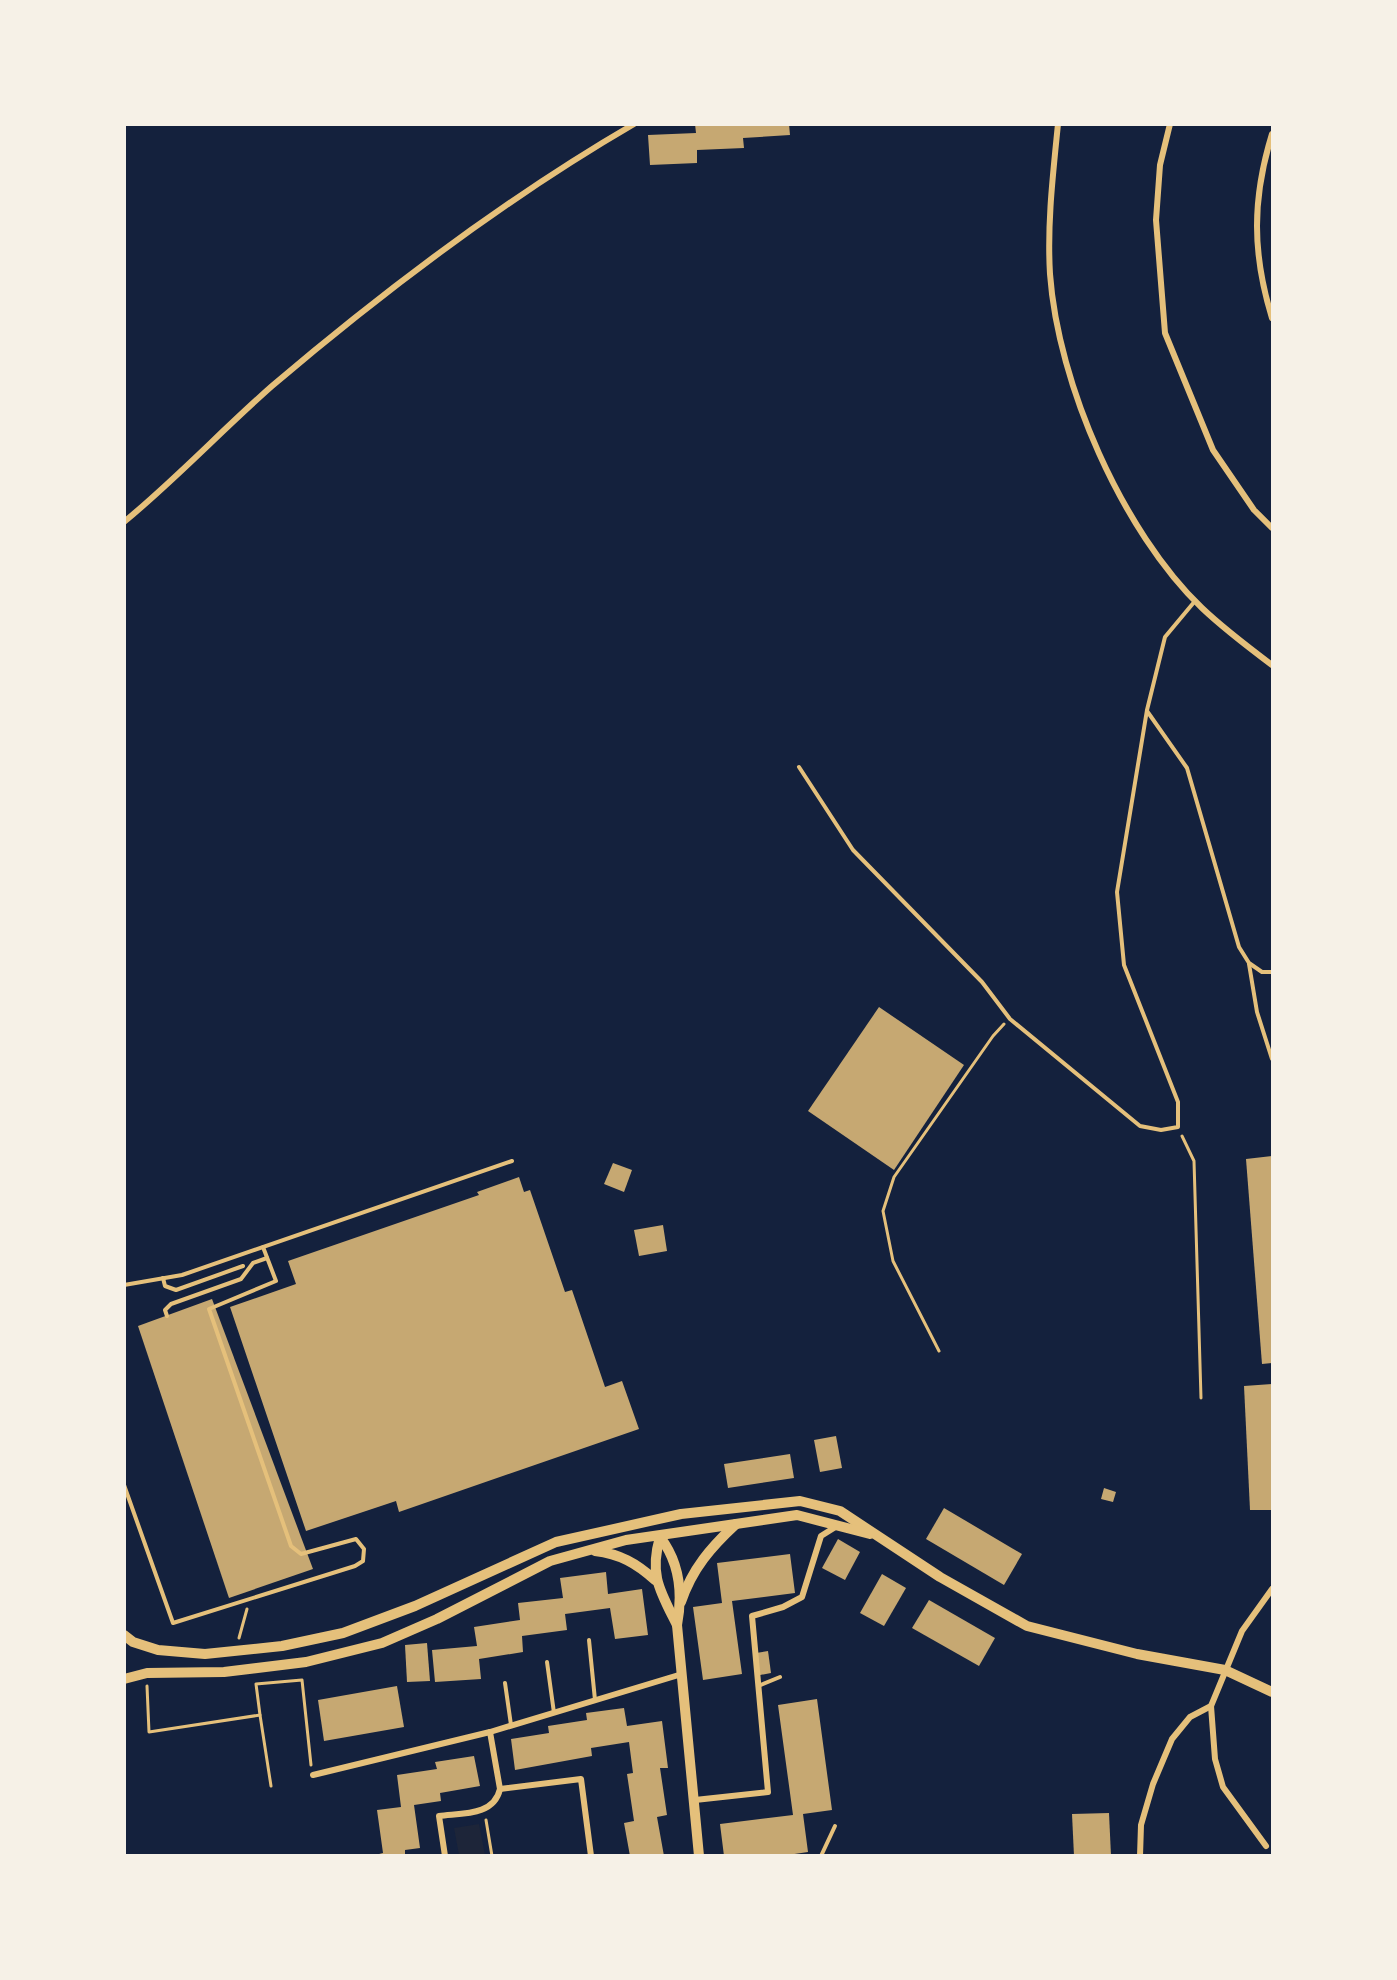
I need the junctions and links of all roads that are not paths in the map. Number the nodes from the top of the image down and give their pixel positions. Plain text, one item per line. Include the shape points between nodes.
1 (634, 124) edge
2 (1058, 124) edge
3 (1170, 124) edge
4 (1272, 134) edge
5 (1272, 318) edge
6 (124, 522) edge
7 (1272, 528) edge
8 (1196, 600) junction
9 (1272, 664) edge
10 (1147, 710) junction
11 (799, 767) dead end
12 (1249, 963) junction
13 (1272, 972) edge
14 (1272, 1059) edge
15 (512, 1161) dead end
16 (263, 1246) junction
17 (267, 1258) junction
18 (243, 1266) dead end
19 (163, 1278) junction
20 (124, 1285) edge
21 (167, 1316) dead end
22 (124, 1485) edge
23 (658, 1519) junction
24 (736, 1524) junction
25 (837, 1526) junction
26 (660, 1537) junction
27 (882, 1537) junction
28 (589, 1550) junction
29 (655, 1580) junction
30 (1272, 1588) edge
31 (681, 1602) junction
32 (677, 1625) junction
33 (124, 1635) edge
34 (589, 1640) dead end
35 (547, 1662) dead end
36 (1225, 1670) junction
37 (682, 1674) junction
38 (780, 1677) dead end
39 (124, 1679) edge
40 (505, 1683) dead end
41 (757, 1687) junction
42 (1272, 1692) edge
43 (595, 1700) junction
44 (1211, 1706) junction
45 (554, 1713) junction
46 (511, 1725) junction
47 (490, 1732) junction
48 (313, 1775) road end
49 (500, 1789) junction
50 (694, 1800) junction
51 (835, 1826) dead end
52 (1266, 1846) dead end
53 (445, 1856) edge
54 (591, 1856) edge
55 (699, 1856) edge
56 (821, 1856) edge
57 (1140, 1856) edge

1 - 6 street via 526,190 363,311 271,388
2 - 8 street via 1050,203 1050,275 1062,346 1082,412 1113,485 1170,570
3 - 7 street via 1160,165 1156,220 1164,333 1213,450 1254,510
4 - 5 street via 1258,194 1256,236
8 - 9 street
8 - 10 lane via 1166,637
10 - 11 lane via 1117,892 1124,965 1178,1102 1178,1127 1161,1130 1140,1126 1010,1019 982,982 853,850
10 - 12 lane via 1187,768 1239,947
12 - 13 lane via 1262,972
12 - 14 lane via 1257,1012
15 - 16 lane
16 - 17 lane
16 - 19 lane
17 - 21 lane via 253,1263 241,1279 171,1304 165,1310
17 - 22 lane via 276,1281 209,1309 291,1546 301,1554 356,1539 364,1549 363,1561 173,1623
18 - 19 lane via 176,1290 165,1286
19 - 20 lane
23 - 26 main road
23 - 27 main road via 800,1501 840,1511
23 - 33 main road via 556,1542 415,1606 343,1633 282,1646 205,1654 158,1650
24 - 25 main road via 797,1515
24 - 26 main road
24 - 31 main road via 703,1557
25 - 27 main road
25 - 41 street via 821,1536 802,1597 752,1616
26 - 28 main road via 626,1540
26 - 29 main road
26 - 31 main road via 672,1552
27 - 36 main road via 940,1577 1027,1626 1139,1654
28 - 29 main road via 627,1559
28 - 39 main road via 550,1561 382,1643 306,1662 224,1672 147,1673
29 - 32 main road
30 - 36 street via 1242,1631
31 - 32 main road
32 - 37 main road
34 - 43 lane
35 - 45 lane
36 - 42 main road
36 - 44 street
37 - 43 street
37 - 50 main road
38 - 41 lane
40 - 46 lane
41 - 50 street via 768,1792
43 - 45 street
44 - 52 street via 1215,1759 1222,1787
44 - 57 street via 1190,1717 1172,1739 1141,1825
45 - 46 street
46 - 47 street
47 - 48 street
47 - 49 street
49 - 53 street via 494,1804 483,1809 439,1816
49 - 54 street via 581,1779
50 - 55 main road
51 - 56 lane

